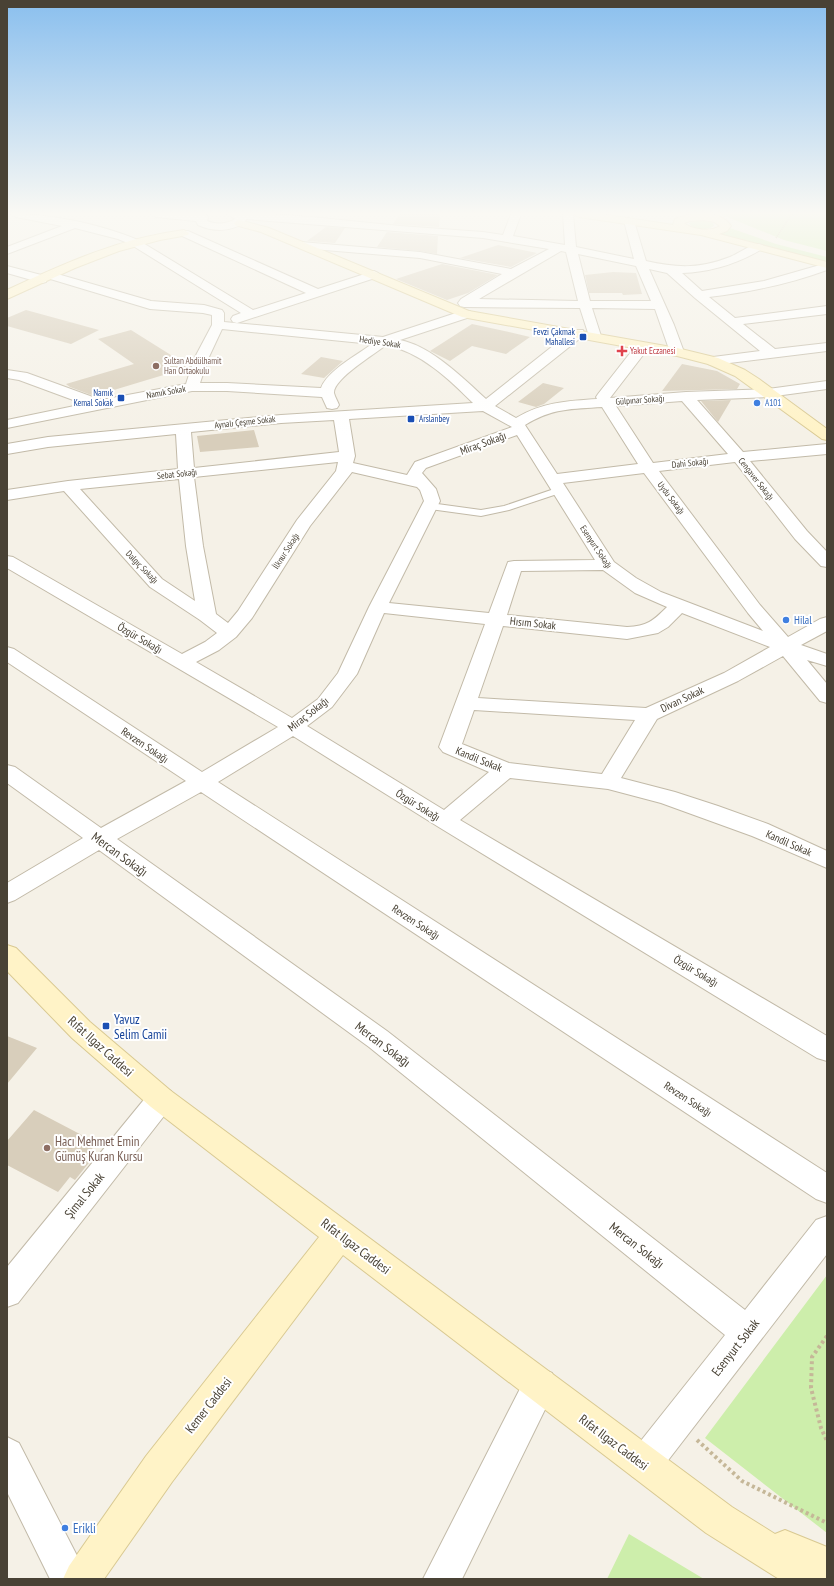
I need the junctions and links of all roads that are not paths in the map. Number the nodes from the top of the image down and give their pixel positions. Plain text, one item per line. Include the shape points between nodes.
1 (22, 288) edge
2 (87, 288) edge
3 (209, 288) edge
4 (306, 288) edge
5 (333, 288) edge
6 (406, 288) edge
7 (492, 288) edge
8 (579, 288) edge
9 (652, 288) edge
10 (691, 288) edge
11 (752, 288) edge
12 (317, 293) junction
13 (7, 295) edge
14 (699, 295) junction
15 (585, 305) junction
16 (659, 305) junction
17 (466, 308) junction
18 (827, 310) edge
19 (251, 314) junction
20 (733, 322) junction
21 (218, 325) junction
22 (578, 333) junction
23 (595, 336) junction
24 (384, 341) junction
25 (643, 346) junction
26 (827, 347) edge
27 (677, 352) junction
28 (772, 354) junction
29 (713, 361) junction
30 (7, 374) edge
31 (22, 376) junction
32 (7, 381) edge
33 (827, 385) edge
34 (192, 387) junction
35 (327, 393) junction
36 (768, 393) junction
37 (686, 396) junction
38 (607, 402) junction
39 (100, 405) junction
40 (485, 407) junction
41 (75, 410) junction
42 (341, 415) junction
43 (7, 424) edge
44 (518, 427) junction
45 (183, 428) junction
46 (824, 431) edge
47 (80, 438) junction
48 (7, 449) edge
49 (827, 449) edge
50 (739, 457) junction
51 (346, 461) junction
52 (648, 467) junction
53 (185, 473) junction
54 (421, 483) junction
55 (557, 484) junction
56 (68, 486) junction
57 (7, 495) edge
58 (430, 506) junction
59 (7, 561) edge
60 (827, 562) edge
61 (607, 565) junction
62 (679, 606) junction
63 (378, 607) junction
64 (207, 616) junction
65 (496, 620) junction
66 (827, 623) edge
67 (229, 634) junction
68 (785, 647) junction
69 (7, 653) edge
70 (827, 660) edge
71 (182, 662) junction
72 (827, 697) edge
73 (465, 703) junction
74 (649, 715) junction
75 (293, 727) junction
76 (505, 770) junction
77 (7, 772) edge
78 (202, 782) junction
79 (608, 782) junction
80 (445, 821) junction
81 (99, 839) junction
82 (827, 860) edge
83 (7, 894) edge
84 (7, 955) edge
85 (824, 1043) edge
86 (161, 1099) junction
87 (827, 1189) edge
88 (827, 1230) edge
89 (340, 1234) junction
90 (7, 1292) edge
91 (747, 1332) junction
92 (540, 1385) junction
93 (7, 1455) edge
94 (644, 1464) junction
95 (719, 1520) junction
96 (827, 1566) edge
97 (70, 1579) edge
98 (82, 1579) edge
99 (442, 1579) edge
100 (813, 1579) edge

1 - 13 street
2 - 21 street via 150,305 212,310 218,313
3 - 19 street
4 - 12 street
5 - 12 street
6 - 17 street via 454,308
7 - 17 street
8 - 15 street
9 - 16 street
10 - 14 street
11 - 14 street
12 - 19 street
14 - 20 street
15 - 16 street
15 - 17 street via 506,304
15 - 23 street
16 - 27 street
17 - 22 street
17 - 24 street
18 - 20 street
19 - 21 street
20 - 28 street
21 - 24 street, Hediye Sokak
21 - 34 street via 201,359
22 - 23 street
22 - 40 street
23 - 25 street
24 - 35 street via 339,374 330,383
24 - 40 street, Hediye Sokak via 405,345 426,356 463,385
25 - 27 street
25 - 38 street via 603,397
26 - 28 street
27 - 29 street
28 - 29 street
29 - 36 street via 740,373
30 - 31 street
31 - 32 street
31 - 39 street
33 - 36 street, Gülpınar Sokağı
34 - 35 street, Namık Sokak
34 - 39 street, Namık Sokak
35 - 42 street
36 - 37 street, Gülpınar Sokağı
36 - 46 street
37 - 38 street, Gülpınar Sokağı
37 - 50 street, Cengaver Sokağı
38 - 44 street, Gülpınar Sokağı via 556,406 534,413
38 - 52 street, Uydu Sokağı
39 - 41 street, Namık Sokak
40 - 42 street, Aynalı Çeşme Sokak
40 - 44 street, Hediye Sokak
41 - 43 street, Namık Sokak
41 - 47 street
42 - 45 street, Aynalı Çeşme Sokak
42 - 51 street
44 - 54 street, Miraç Sokağı via 420,465 414,474
44 - 55 street, Esenyurt Sokağı
45 - 47 street, Aynalı Çeşme Sokak
45 - 53 street
47 - 48 street, Aynalı Çeşme Sokak
49 - 50 street, Dahi Sokağı
50 - 52 street, Dahi Sokağı
50 - 60 street, Cengaver Sokağı via 801,536
51 - 53 street, Sebat Sokağı
51 - 54 street, Sebat Sokağı
51 - 67 street, İlknur Sokağı via 344,472 303,524 245,614
52 - 55 street, Dahi Sokağı
52 - 68 street, Uydu Sokağı
53 - 56 street, Sebat Sokağı
53 - 64 street
54 - 58 street, Miraç Sokağı via 431,496
55 - 58 lane via 506,508 480,513
55 - 61 street, Esenyurt Sokağı
56 - 57 street, Sebat Sokağı
56 - 64 street, Dalgıç Sokağı via 156,582
58 - 63 street, Miraç Sokağı
59 - 71 street, Özgür Sokağı
61 - 62 street, Esenyurt Sokağı via 635,586
61 - 65 street, Kandil Sokak via 514,566
62 - 65 street, Hısım Sokak via 656,628 645,632 627,633
62 - 68 street, Esenyurt Sokağı
63 - 65 street, Hısım Sokak
63 - 75 street, Miraç Sokağı via 347,674 337,689 325,703
64 - 67 street, Dalgıç Sokağı
65 - 73 street, Kandil Sokak
66 - 68 street, Divan Sokak
67 - 71 street, İlknur Sokağı
68 - 70 street, Esenyurt Sokağı
68 - 72 street
68 - 74 street, Divan Sokak via 731,677
69 - 78 street, Revzen Sokağı
71 - 75 street, Özgür Sokağı
73 - 74 street
73 - 76 street, Kandil Sokak via 450,747
74 - 79 street, Divan Sokak
75 - 78 street, Miraç Sokağı
75 - 80 street, Özgür Sokağı
76 - 79 street, Kandil Sokak
76 - 80 street
77 - 81 street, Mercan Sokağı
78 - 81 street, Miraç Sokağı
78 - 87 street, Revzen Sokağı
79 - 82 street, Kandil Sokak via 710,811
80 - 85 street, Özgür Sokağı
81 - 83 street, Miraç Sokağı
81 - 91 street, Mercan Sokağı via 378,1039
84 - 86 street, Rıfat Ilgaz Caddesi via 81,1030
86 - 89 street, Rıfat Ilgaz Caddesi
86 - 90 street, Şimal Sokak
88 - 91 street, Esenyurt Sokak
89 - 92 street, Rıfat Ilgaz Caddesi
89 - 98 street, Kemer Caddesi via 159,1469
91 - 94 street, Esenyurt Sokak
92 - 94 street, Rıfat Ilgaz Caddesi
92 - 99 street
93 - 97 street
94 - 95 street, Rıfat Ilgaz Caddesi
95 - 96 street, Rıfat Ilgaz Caddesi
95 - 100 street, Rıfat Ilgaz Caddesi

